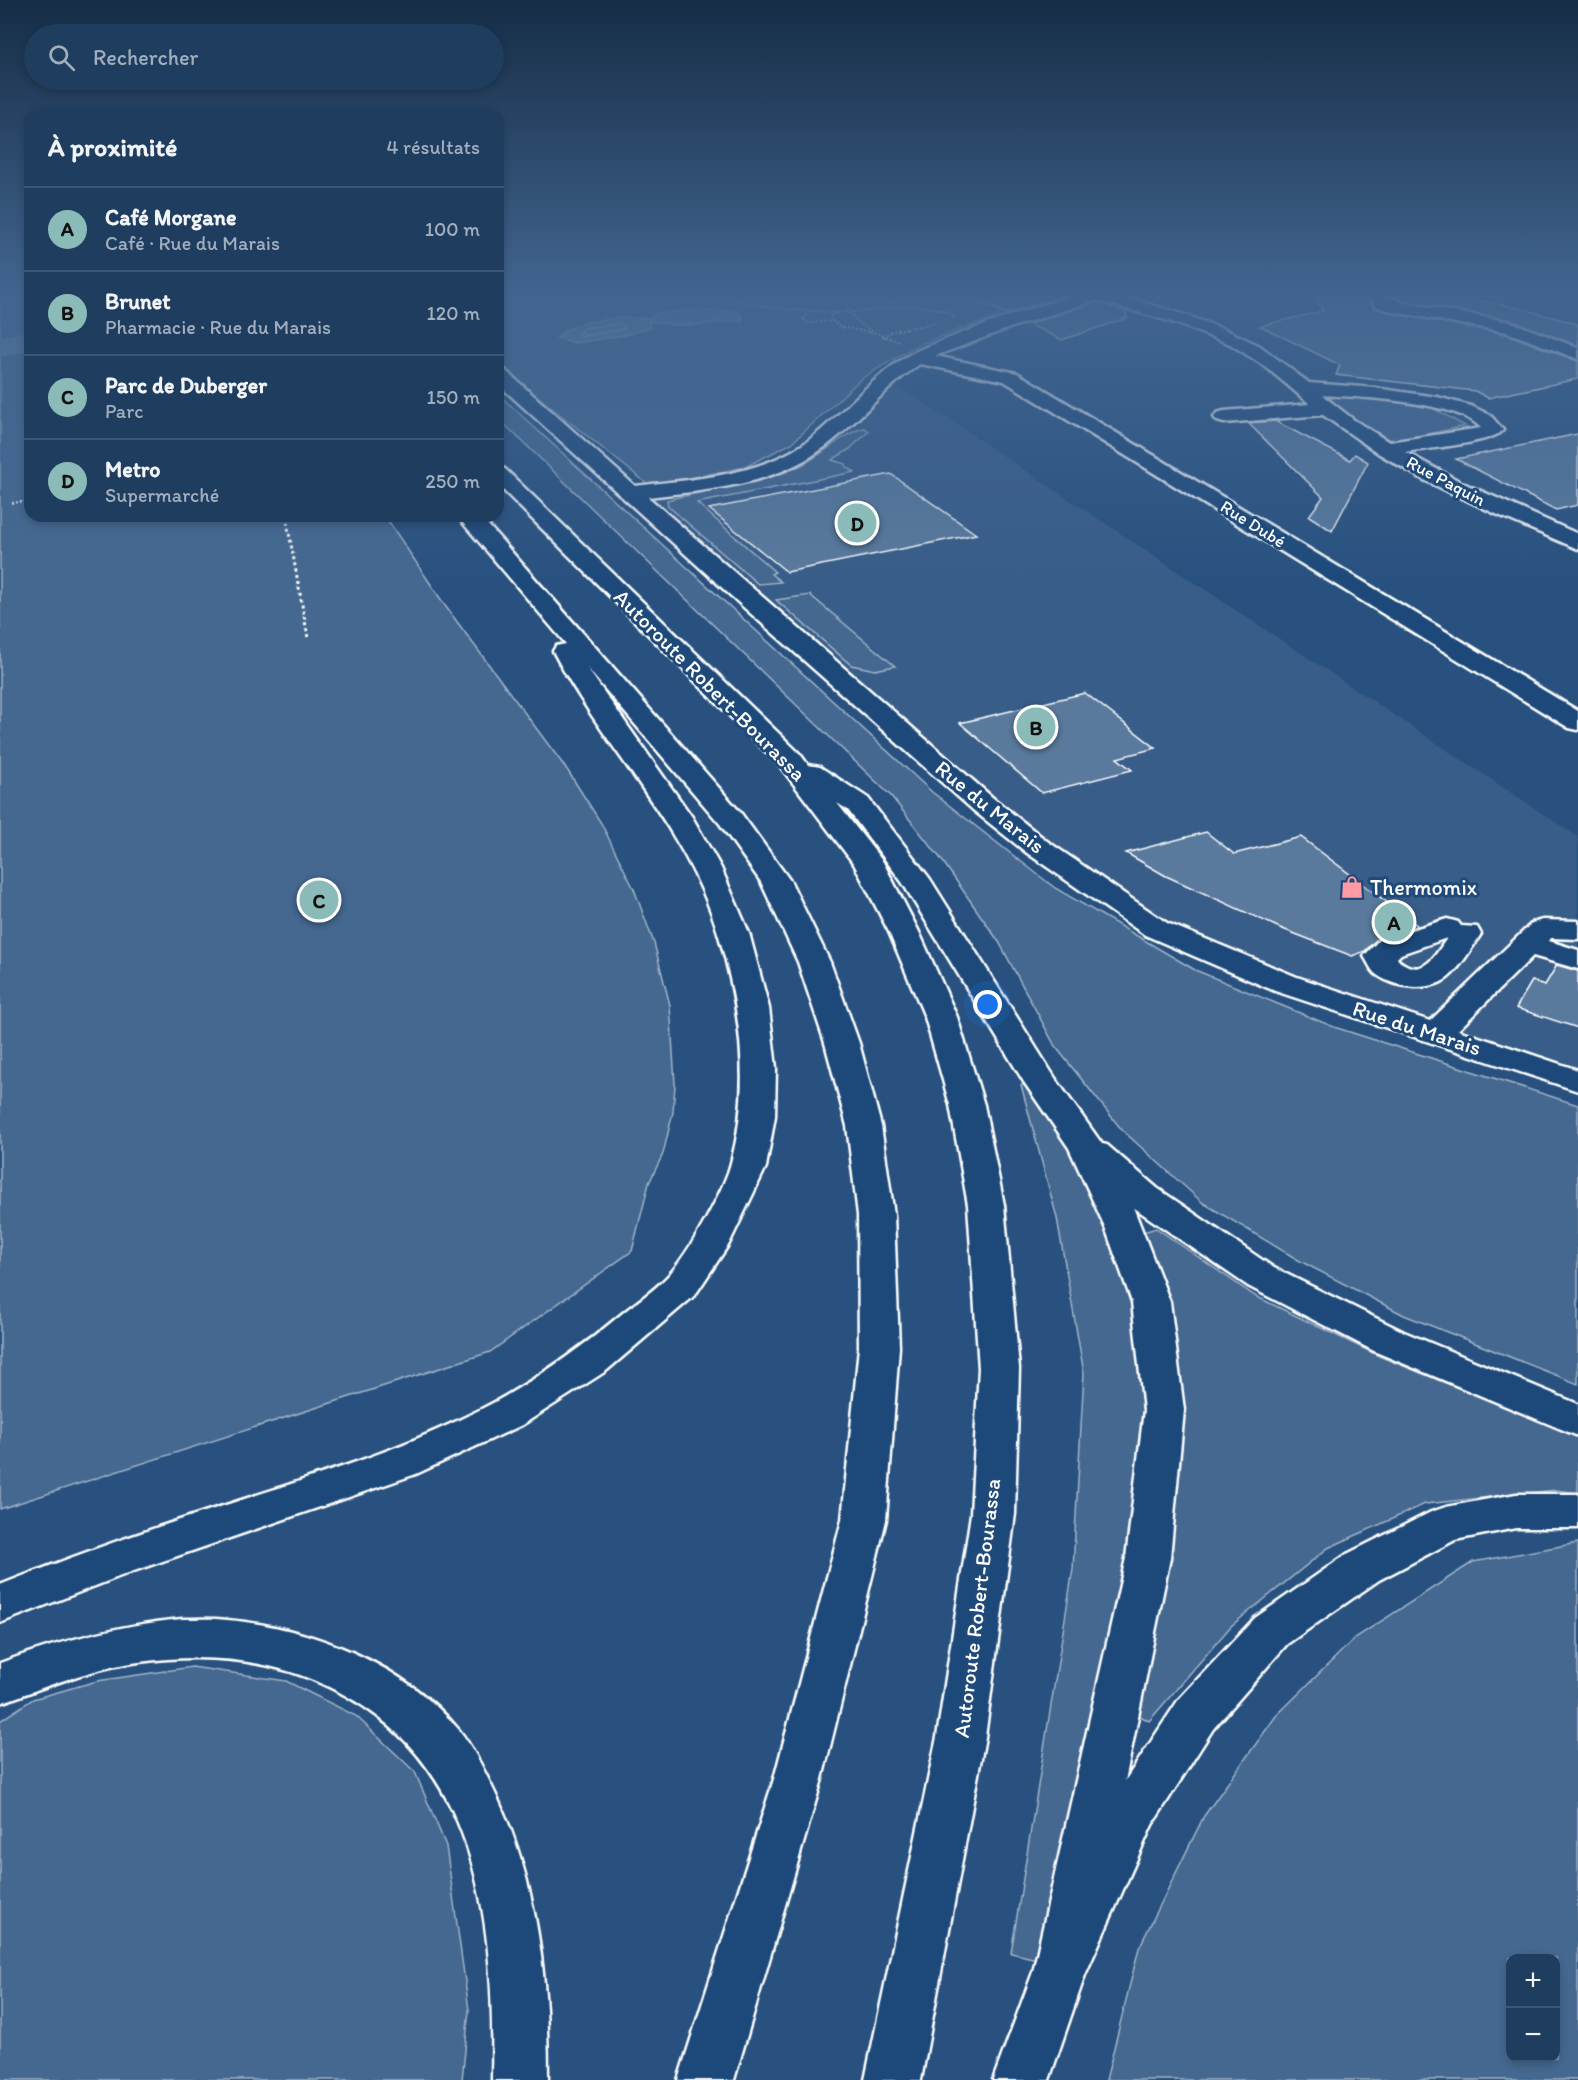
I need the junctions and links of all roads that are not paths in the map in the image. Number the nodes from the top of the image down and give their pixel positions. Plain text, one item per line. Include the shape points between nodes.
1 (518, 392) edge
2 (873, 392) edge
3 (1035, 392) edge
4 (1307, 392) edge
5 (1354, 392) edge
6 (1326, 409) junction
7 (1224, 417) dead end
8 (1386, 449) junction
9 (504, 479) edge
10 (632, 493) junction
11 (473, 522) edge
12 (1578, 524) edge
13 (1541, 526) junction
14 (1578, 542) edge
15 (534, 591) junction
16 (1578, 722) edge
17 (790, 760) junction
18 (1578, 911) edge
19 (1578, 930) edge
20 (1535, 936) junction
21 (1578, 960) edge
22 (1435, 1035) junction
23 (1578, 1081) edge
24 (1086, 1146) junction
25 (1578, 1421) edge
26 (1578, 1511) edge
27 (0, 1604) edge
28 (0, 1683) edge
29 (1060, 1971) junction
30 (520, 2080) edge
31 (706, 2080) edge
32 (893, 2080) edge
33 (1021, 2080) edge

1 - 10 main road, Rue du Marais
2 - 10 main road via 839,425 787,461 735,477
3 - 16 main road, Rue Dubé
4 - 6 main road, Rue Paquin
5 - 8 main road via 1456,406 1485,419 1493,430
6 - 7 main road
6 - 8 main road, Rue Paquin
8 - 13 main road, Rue Paquin via 1508,514
9 - 17 main road, Autoroute Robert-Bourassa
10 - 22 main road, Rue du Marais via 747,599 966,789 1102,894 1156,929 1286,984
11 - 15 main road
12 - 13 main road
13 - 14 main road, Rue Paquin
15 - 27 main road via 580,679 678,817 706,868 734,933 753,1008 759,1068 758,1116 748,1167 716,1235 681,1286 592,1361 507,1414 401,1463 115,1559
15 - 31 main road via 730,818 776,882 814,962 842,1043 864,1126 876,1215 879,1347 864,1520 798,1779
17 - 24 main road via 858,804 882,834
17 - 32 main road, Autoroute Robert-Bourassa via 868,862 941,1017 967,1105 986,1205 999,1368 994,1503 961,1737
18 - 20 main road via 1573,910
19 - 20 main road
20 - 21 main road
20 - 22 main road
22 - 23 main road, Rue du Marais
24 - 25 main road via 1144,1197 1262,1277 1390,1342
24 - 29 main road via 1124,1227 1151,1302 1164,1410 1148,1558
26 - 29 main road via 1516,1511 1446,1524 1363,1567 1271,1631 1196,1714 1134,1810
28 - 30 main road via 48,1664 113,1647 229,1637 278,1645 330,1662 384,1692 429,1731 461,1774 492,1842 516,1943
29 - 33 main road

